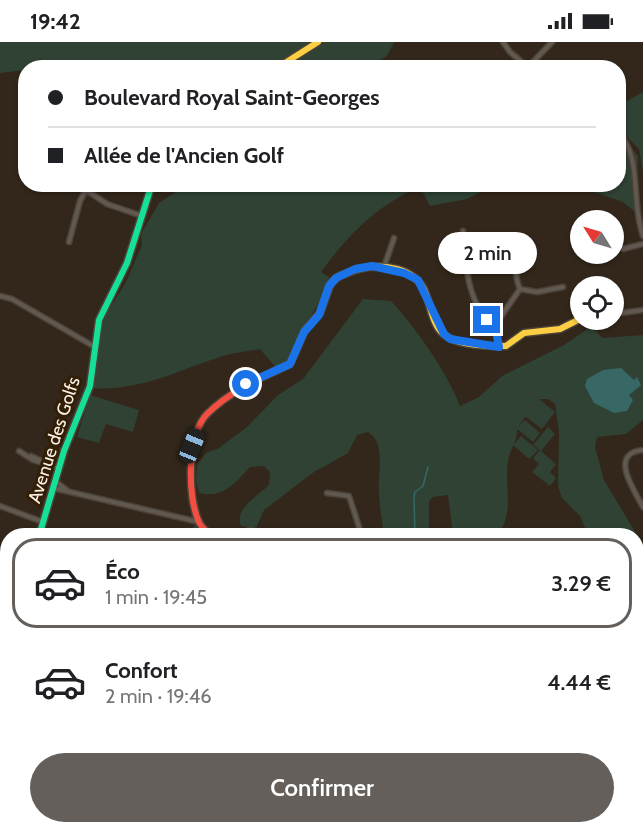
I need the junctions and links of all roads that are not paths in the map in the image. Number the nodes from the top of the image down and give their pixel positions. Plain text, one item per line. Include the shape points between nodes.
1 (318, 42) edge
2 (503, 42) edge
3 (552, 42) edge
4 (290, 60) edge
5 (520, 60) edge
6 (535, 60) edge
7 (626, 140) edge
8 (637, 152) dead end
9 (640, 165) dead end
10 (85, 192) edge
11 (89, 192) edge
12 (150, 192) edge
13 (142, 216) junction
14 (463, 231) dead end
15 (643, 236) edge
16 (394, 238) dead end
17 (525, 240) dead end
18 (69, 242) dead end
19 (643, 244) edge
20 (624, 249) edge
21 (384, 267) junction
22 (563, 287) dead end
23 (520, 289) junction
24 (0, 296) edge
25 (643, 310) edge
26 (624, 313) edge
27 (570, 324) edge
28 (495, 325) junction
29 (95, 347) junction
30 (499, 347) junction
31 (643, 450) edge
32 (19, 451) dead end
33 (55, 467) junction
34 (55, 481) junction
35 (53, 488) junction
36 (69, 491) junction
37 (327, 493) dead end
38 (0, 506) edge
39 (643, 507) edge
40 (43, 522) junction
41 (199, 522) junction
42 (41, 528) edge
43 (204, 528) edge
44 (359, 528) edge

1 - 4 street
2 - 5 street
3 - 6 street
7 - 8 street
9 - 15 street via 637,212
10 - 18 street
11 - 13 street via 107,204
12 - 13 street, Avenue des Golfs
13 - 29 street, Avenue des Golfs via 127,263 104,306
14 - 28 street via 464,255 477,303 481,314
16 - 21 street
17 - 23 street via 515,272
19 - 20 street
21 - 30 street via 418,280 439,328 450,339
21 - 41 street via 359,267 336,278 290,364 246,384 207,413 191,452 190,480
22 - 23 street via 537,292
23 - 28 street
24 - 29 street via 12,299
25 - 26 street
27 - 30 street via 524,333
28 - 30 street
29 - 33 street, Avenue des Golfs via 90,386
31 - 39 street via 627,457 624,471
32 - 33 street
33 - 34 street, Avenue des Golfs
34 - 35 street, Avenue des Golfs
34 - 36 street
35 - 36 street
35 - 40 street, Avenue des Golfs
36 - 41 street
37 - 44 street via 349,496
38 - 40 street
40 - 42 street, Avenue des Golfs
41 - 43 street

